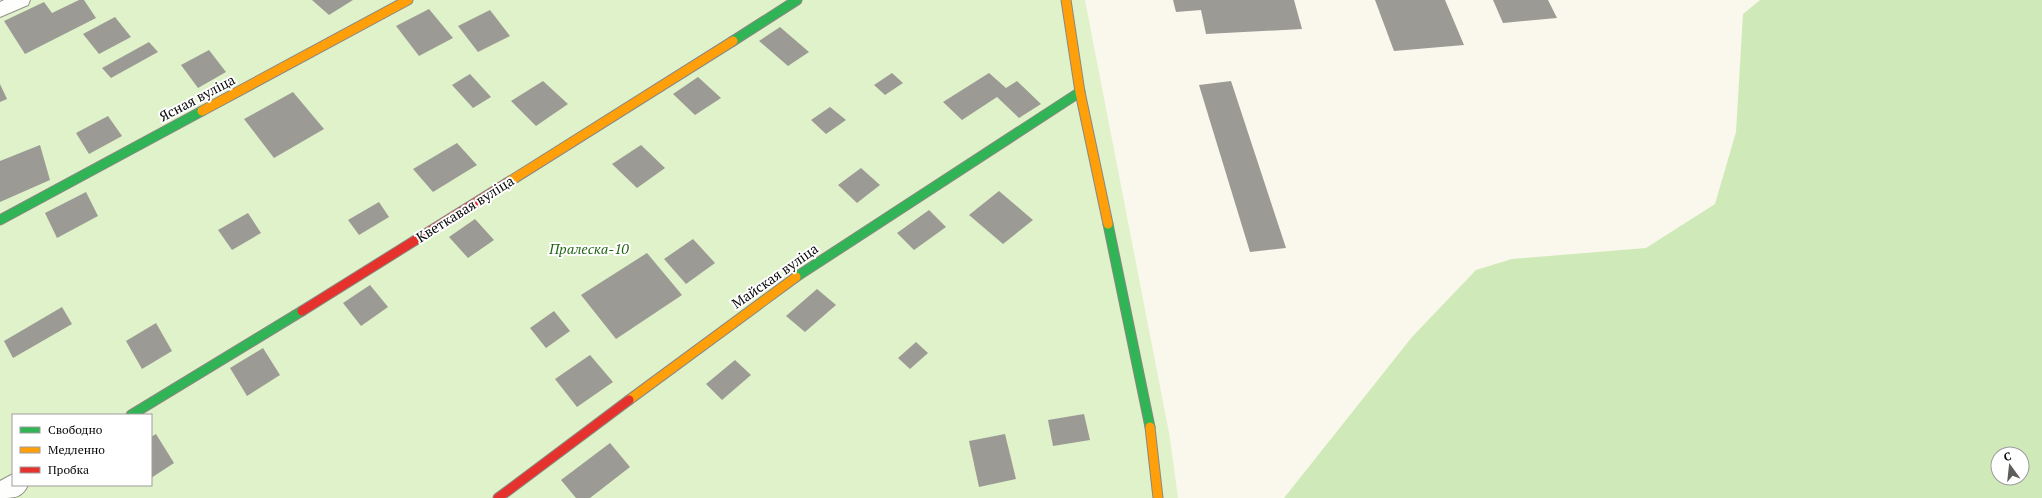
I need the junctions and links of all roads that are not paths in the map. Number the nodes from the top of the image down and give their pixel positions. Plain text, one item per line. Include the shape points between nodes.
1 (21, 0) edge
2 (408, 0) edge
3 (797, 0) edge
4 (1066, 0) edge
5 (0, 10) edge
6 (1080, 92) junction
7 (0, 220) edge
8 (133, 414) edge
9 (14, 486) edge
10 (0, 495) edge
11 (498, 498) edge
12 (1158, 498) edge

1 - 5 street
2 - 7 street, Ясная вуліца
3 - 8 street, Кветкавая вуліца via 348,283
4 - 6 street
6 - 11 street, Майская вуліца via 778,289
6 - 12 street via 1153,440
9 - 10 street

